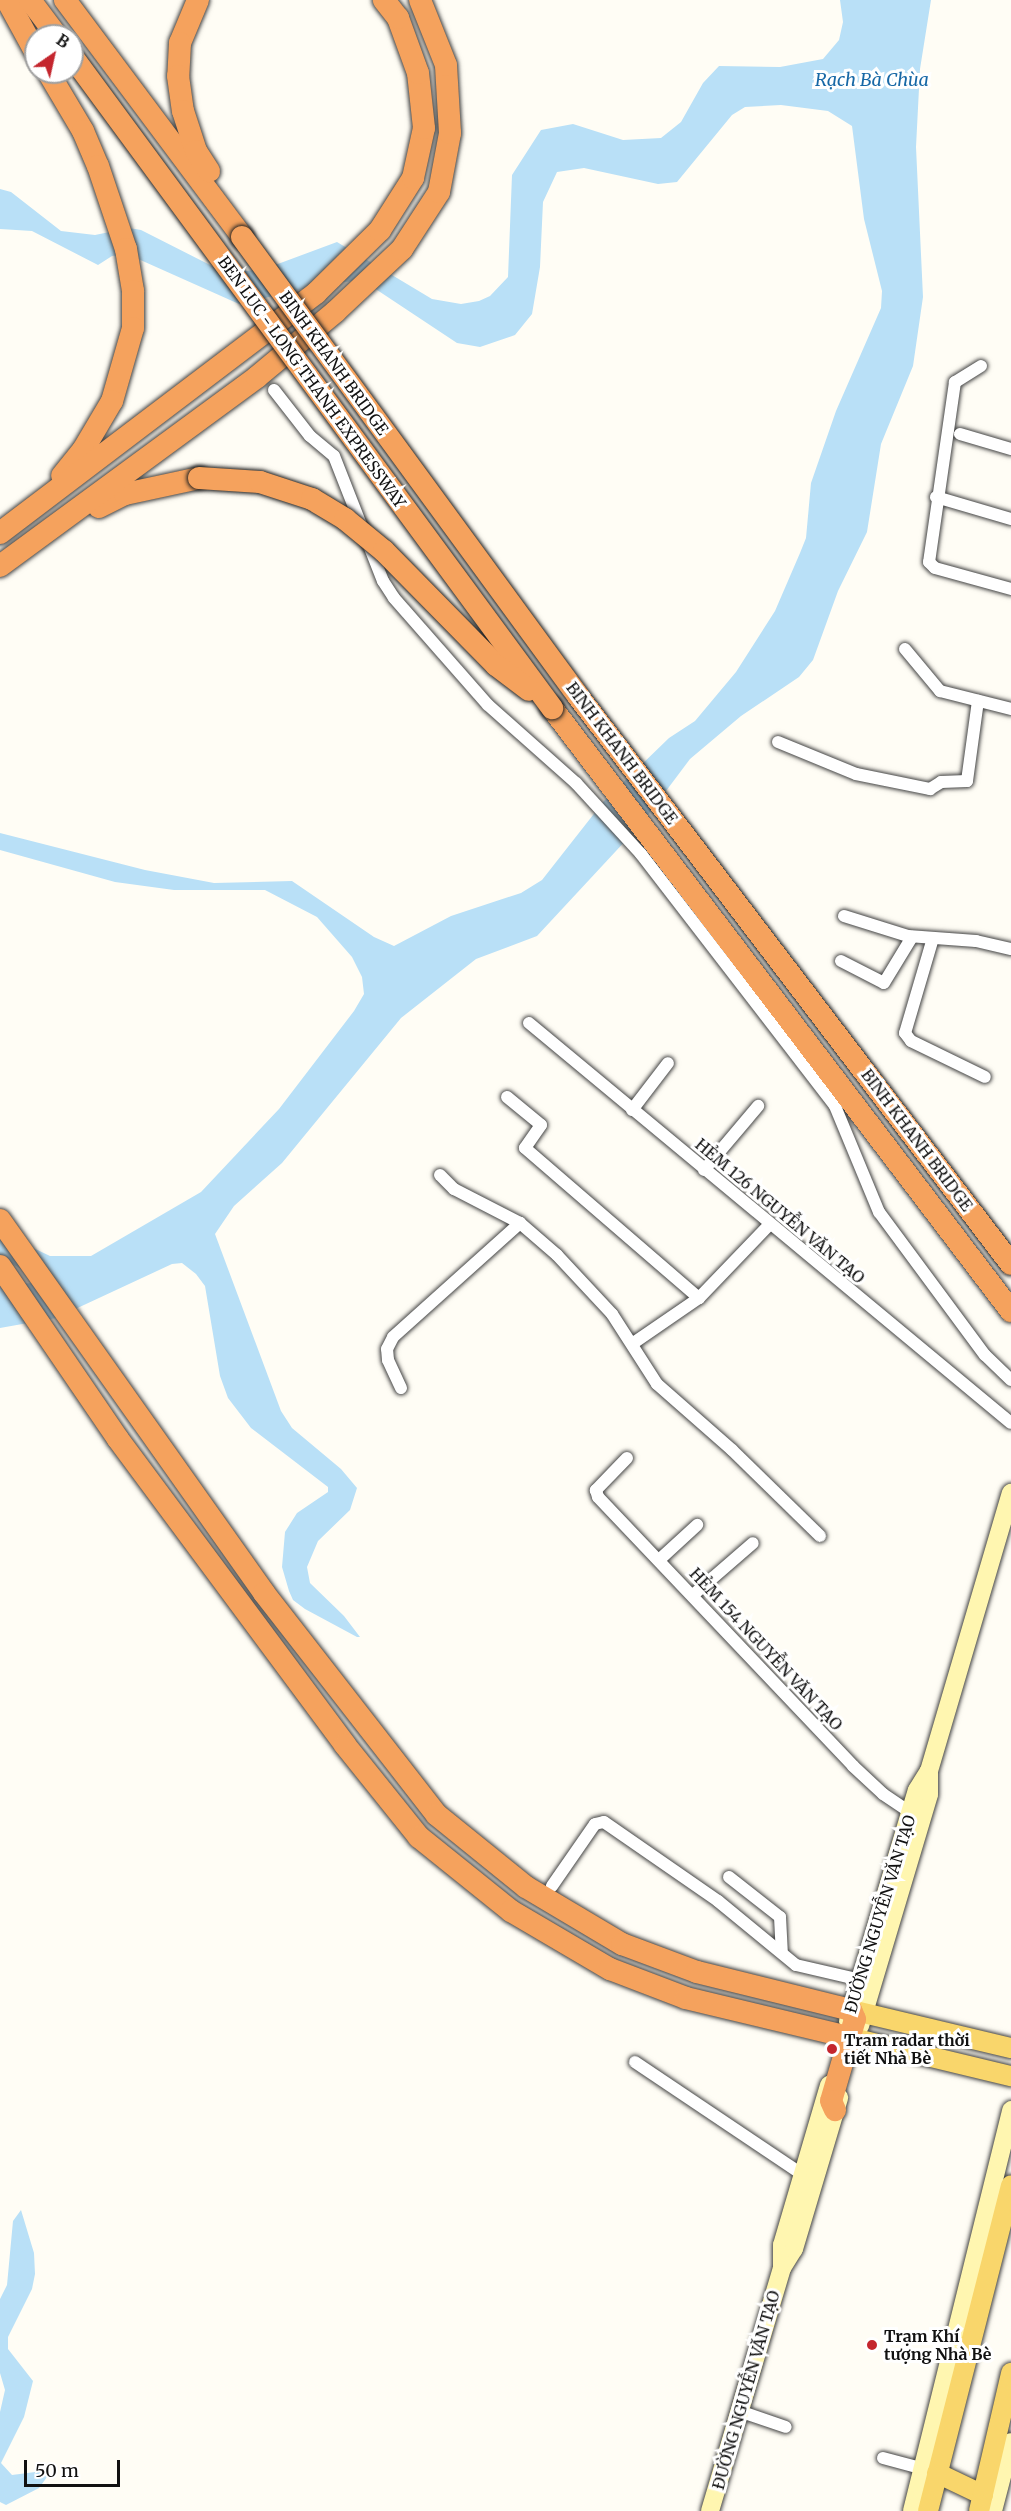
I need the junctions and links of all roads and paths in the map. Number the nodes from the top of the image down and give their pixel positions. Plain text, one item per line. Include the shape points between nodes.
1 (7, 0) edge
2 (30, 0) edge
3 (65, 0) edge
4 (198, 0) edge
5 (384, 0) edge
6 (420, 0) edge
7 (48, 24) edge
8 (24, 31) edge
9 (84, 72) edge
10 (55, 84) edge
11 (242, 237) junction
12 (981, 366) dead end
13 (274, 390) dead end
14 (960, 434) dead end
15 (1011, 449) edge
16 (936, 497) junction
17 (1011, 519) edge
18 (2, 531) edge
19 (41, 536) junction
20 (0, 567) edge
21 (1011, 589) edge
22 (905, 649) dead end
23 (978, 701) junction
24 (552, 708) junction
25 (1011, 709) edge
26 (777, 742) dead end
27 (844, 916) dead end
28 (912, 937) junction
29 (933, 938) junction
30 (1011, 949) edge
31 (841, 961) dead end
32 (529, 1023) dead end
33 (668, 1063) dead end
34 (985, 1077) dead end
35 (507, 1097) dead end
36 (758, 1106) dead end
37 (633, 1110) junction
38 (704, 1170) junction
39 (440, 1175) dead end
40 (0, 1220) edge
41 (520, 1222) junction
42 (769, 1225) junction
43 (1011, 1264) edge
44 (0, 1266) edge
45 (699, 1298) junction
46 (1011, 1311) edge
47 (632, 1344) junction
48 (1011, 1380) edge
49 (401, 1388) dead end
50 (1011, 1423) edge
51 (627, 1458) dead end
52 (1011, 1493) edge
53 (697, 1525) dead end
54 (820, 1536) dead end
55 (753, 1542) dead end
56 (659, 1560) junction
57 (693, 1595) junction
58 (929, 1771) junction
59 (910, 1812) junction
60 (729, 1877) dead end
61 (552, 1886) dead end
62 (782, 1950) junction
63 (861, 1980) junction
64 (858, 2012) junction
65 (850, 2038) junction
66 (1011, 2048) edge
67 (635, 2062) dead end
68 (1011, 2076) edge
69 (835, 2110) joint
70 (1011, 2110) edge
71 (803, 2175) junction
72 (1011, 2185) edge
73 (782, 2268) junction
74 (1011, 2373) edge
75 (742, 2412) junction
76 (786, 2427) dead end
77 (1011, 2442) edge
78 (883, 2458) dead end
79 (929, 2471) junction
80 (985, 2506) edge
81 (710, 2511) edge
82 (912, 2511) edge
83 (928, 2511) edge

1 - 8 highway
2 - 7 highway
3 - 11 highway, BEN LUC - LONG THANH EXPRESSWAY
4 - 11 highway via 180,43 178,76 183,111 196,150
5 - 18 highway via 398,18 418,73 424,128 413,178 380,230 316,293
6 - 19 highway via 446,65 450,133 439,192 402,249 335,312 257,376
9 - 24 highway, BEN LUC - LONG THANH EXPRESSWAY, bridge
10 - 18 highway via 83,131 126,249 133,291 133,328 112,401 83,450 62,476
11 - 43 highway, BINH KHANH BRIDGE, bridge via 578,696
12 - 16 street via 955,381
13 - 48 street via 310,436 334,456 383,581 394,598 488,705 576,783 641,854 836,1106 879,1212 985,1354
14 - 15 street
16 - 17 street
16 - 21 street via 929,566
19 - 20 highway
19 - 24 highway, bridge via 125,494 199,478 260,482 312,499 345,519 384,551 496,665
22 - 23 street via 940,691
23 - 25 street
23 - 26 street via 967,781 941,782 930,789 856,774
24 - 46 highway, BINH KHANH BRIDGE
27 - 28 street
28 - 29 street
28 - 31 street via 884,983
29 - 30 street via 976,941
29 - 34 street via 905,1033 911,1041
32 - 37 street, HẺM 126 NGUYỄN VĂN TẠO
33 - 37 street
35 - 45 street via 541,1125 525,1148
36 - 38 street
37 - 38 street, HẺM 126 NGUYỄN VĂN TẠO
38 - 42 street, HẺM 126 NGUYỄN VĂN TẠO
39 - 41 street via 454,1189
40 - 64 highway via 264,1593 437,1815 526,1887 622,1944 697,1972
41 - 47 street via 587,1285
41 - 49 street via 393,1337 387,1349 388,1360
42 - 45 street
42 - 50 street, HẺM 126 NGUYỄN VĂN TẠO
44 - 65 highway via 332,1727 419,1837 511,1911 610,1969 686,1998
45 - 47 street
47 - 54 street via 657,1384
51 - 56 street, HẺM 154 NGUYỄN VĂN TẠO via 596,1490
52 - 58 main road, ĐƯỜNG NGUYỄN VĂN TẠO
53 - 56 street
55 - 57 street
56 - 57 street, HẺM 154 NGUYỄN VĂN TẠO
57 - 59 street, HẺM 154 NGUYỄN VĂN TẠO via 853,1766
58 - 59 main road, ĐƯỜNG NGUYỄN VĂN TẠO
58 - 64 main road, ĐƯỜNG NGUYỄN VĂN TẠO via 929,1794
59 - 63 main road, ĐƯỜNG NGUYỄN VĂN TẠO
60 - 62 street via 780,1917
61 - 62 street via 595,1824 604,1822
62 - 63 street via 802,1967
63 - 64 main road, ĐƯỜNG NGUYỄN VĂN TẠO
64 - 65 highway
64 - 66 main road
65 - 68 main road
65 - 69 highway via 831,2101
65 - 71 main road, ĐƯỜNG NGUYỄN VĂN TẠO
67 - 71 street
69 - 73 main road, ĐƯỜNG NGUYỄN VĂN TẠO via 794,2249
70 - 79 main road
71 - 73 main road, ĐƯỜNG NGUYỄN VĂN TẠO via 782,2245
72 - 79 main road
73 - 75 main road, ĐƯỜNG NGUYỄN VĂN TẠO
74 - 80 main road
75 - 76 street
75 - 81 main road, ĐƯỜNG NGUYỄN VĂN TẠO
77 - 80 main road
78 - 79 street
79 - 80 main road
79 - 82 main road
79 - 83 main road

